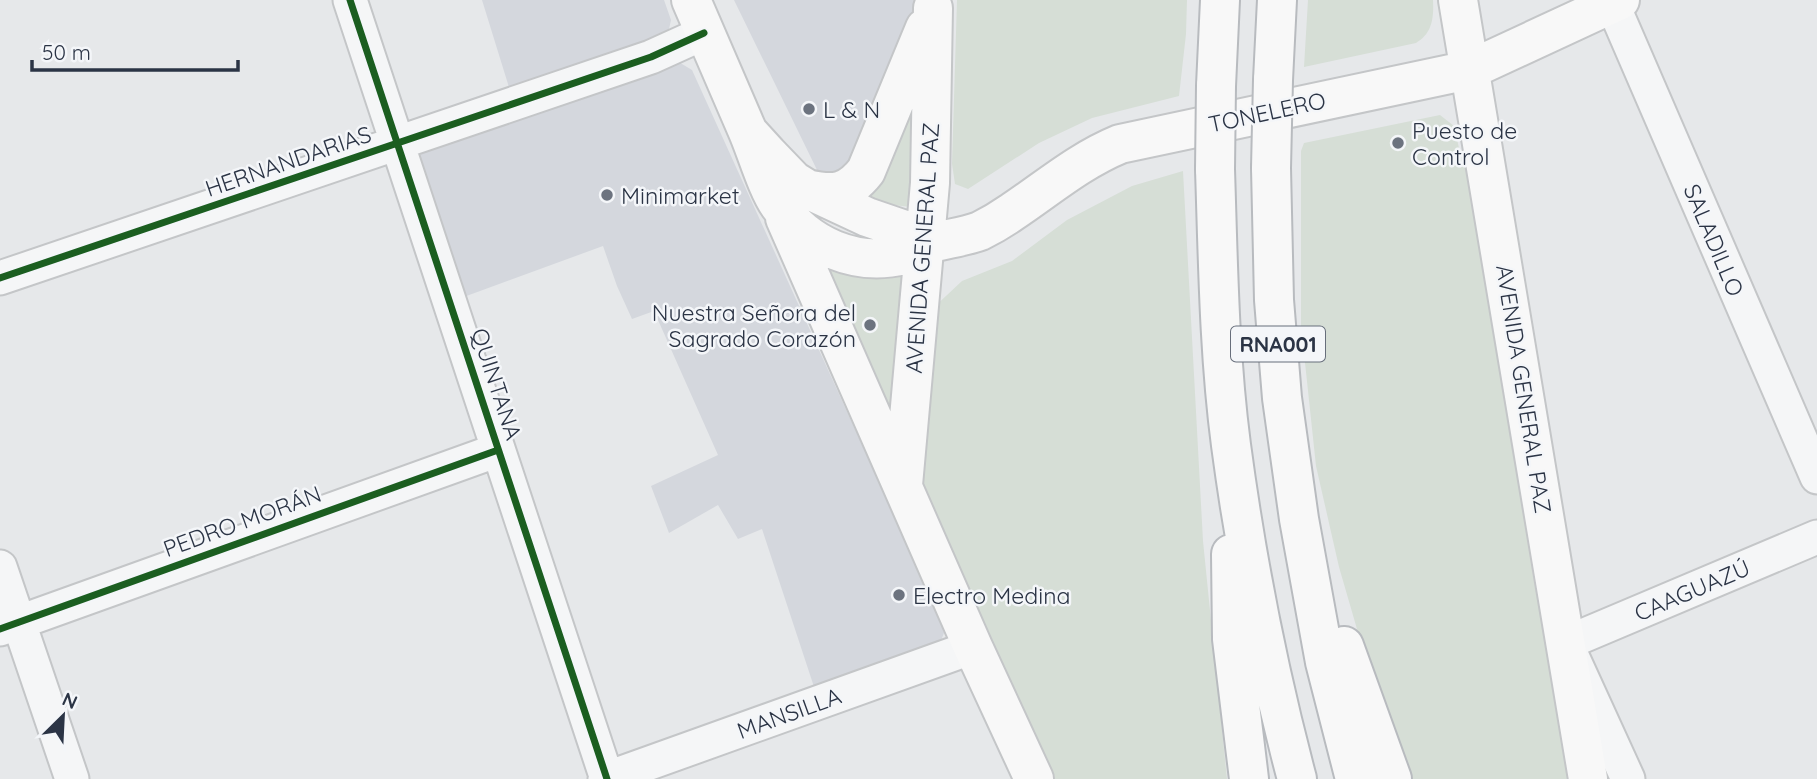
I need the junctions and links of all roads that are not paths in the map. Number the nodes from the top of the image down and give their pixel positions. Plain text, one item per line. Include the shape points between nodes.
1 (350, 0) edge
2 (1220, 0) edge
3 (1277, 0) edge
4 (1458, 0) edge
5 (1616, 2) edge
6 (935, 4) edge
7 (697, 17) edge
8 (1469, 70) junction
9 (398, 144) junction
10 (793, 197) junction
11 (925, 245) junction
12 (0, 278) edge
13 (1231, 443) junction
14 (498, 450) junction
15 (1817, 477) edge
16 (903, 487) junction
17 (1299, 519) junction
18 (1817, 537) edge
19 (0, 567) edge
20 (9, 626) edge
21 (1566, 643) junction
22 (973, 647) junction
23 (72, 779) edge
24 (606, 779) edge
25 (1034, 779) edge
26 (1249, 779) edge
27 (1297, 779) edge
28 (1355, 779) edge
29 (1392, 779) edge
30 (1588, 779) edge
31 (1628, 779) edge

1 - 9 street, QUINTANA
2 - 13 main road, RNA001, bridge via 1215,169
3 - 17 main road, RNA001, bridge via 1271,168 1275,312
4 - 8 main road, AVENIDA GENERAL PAZ
5 - 8 main road, TONELERO
5 - 15 street, SALADILLO
6 - 10 main road via 858,182 843,191
6 - 11 main road, AVENIDA GENERAL PAZ
7 - 9 street, HERNANDARIAS via 652,57
7 - 10 main road via 748,132 794,180
8 - 11 main road, TONELERO via 1119,144 1076,166 980,231
8 - 21 main road, AVENIDA GENERAL PAZ
9 - 12 street, HERNANDARIAS
9 - 14 street, QUINTANA
10 - 11 main road via 902,229
10 - 16 main road, AVENIDA GENERAL PAZ
11 - 16 main road, AVENIDA GENERAL PAZ
13 - 26 main road via 1232,639
13 - 27 main road, RNA001 via 1275,693
14 - 20 street, PEDRO MORÁN
14 - 24 street, QUINTANA
16 - 22 main road, AVENIDA GENERAL PAZ
17 - 28 main road, RNA001 via 1325,662
17 - 29 main road
18 - 21 street, CAAGUAZÚ
19 - 20 street
20 - 23 street
21 - 30 main road, AVENIDA GENERAL PAZ
21 - 31 street
22 - 24 street, MANSILLA
22 - 25 main road, AVENIDA GENERAL PAZ

